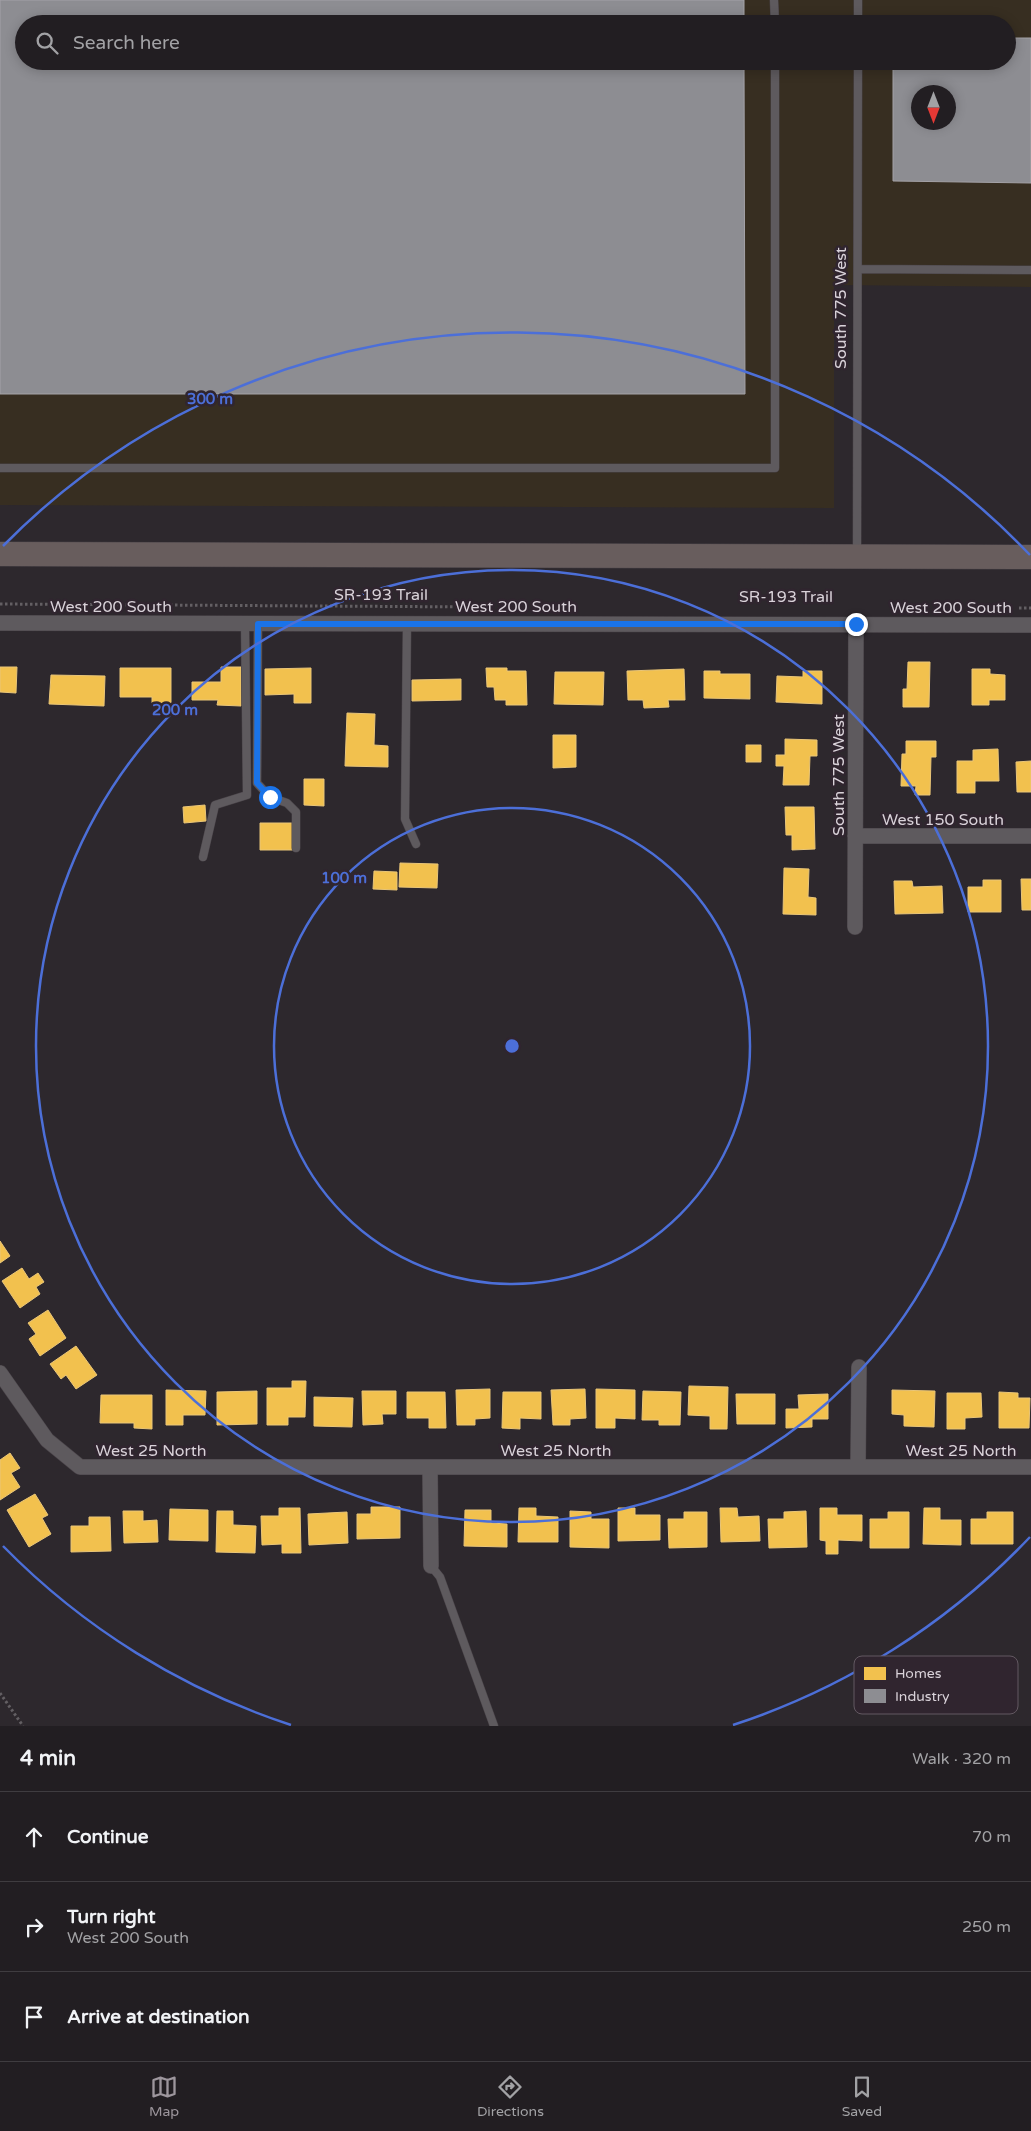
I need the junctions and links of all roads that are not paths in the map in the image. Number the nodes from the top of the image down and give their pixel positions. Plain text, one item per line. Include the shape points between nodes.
1 (774, 0) edge
2 (858, 0) edge
3 (774, 15) edge
4 (858, 15) edge
5 (774, 70) edge
6 (858, 70) edge
7 (858, 269) junction
8 (1031, 270) edge
9 (0, 468) edge
10 (0, 554) edge
11 (857, 556) junction
12 (1031, 556) edge
13 (0, 623) edge
14 (252, 623) junction
15 (406, 624) junction
16 (856, 624) junction
17 (1031, 625) edge
18 (856, 836) junction
19 (1031, 836) edge
20 (416, 844) dead end
21 (296, 848) dead end
22 (202, 857) dead end
23 (855, 927) dead end
24 (860, 1367) dead end
25 (0, 1373) edge
26 (430, 1468) junction
27 (858, 1468) junction
28 (1031, 1468) edge
29 (430, 1566) joint
30 (494, 1726) edge

1 - 3 lane
2 - 4 lane
5 - 9 lane via 775,468
6 - 7 lane, South 775 West
7 - 8 lane
7 - 11 lane, South 775 West
10 - 11 main road
11 - 12 main road
13 - 14 street, West 200 South
14 - 15 street, West 200 South
14 - 21 lane via 257,783 270,797 287,803 296,812
14 - 22 lane via 246,795 215,805
15 - 16 street, West 200 South
15 - 20 lane via 405,819
16 - 17 street, West 200 South
16 - 18 street, South 775 West
18 - 19 street, West 150 South
18 - 23 street, South 775 West
24 - 27 street
25 - 26 street, West 25 North via 47,1440 80,1468
26 - 27 street, West 25 North
26 - 29 street
27 - 28 street, West 25 North
29 - 30 lane via 440,1577

